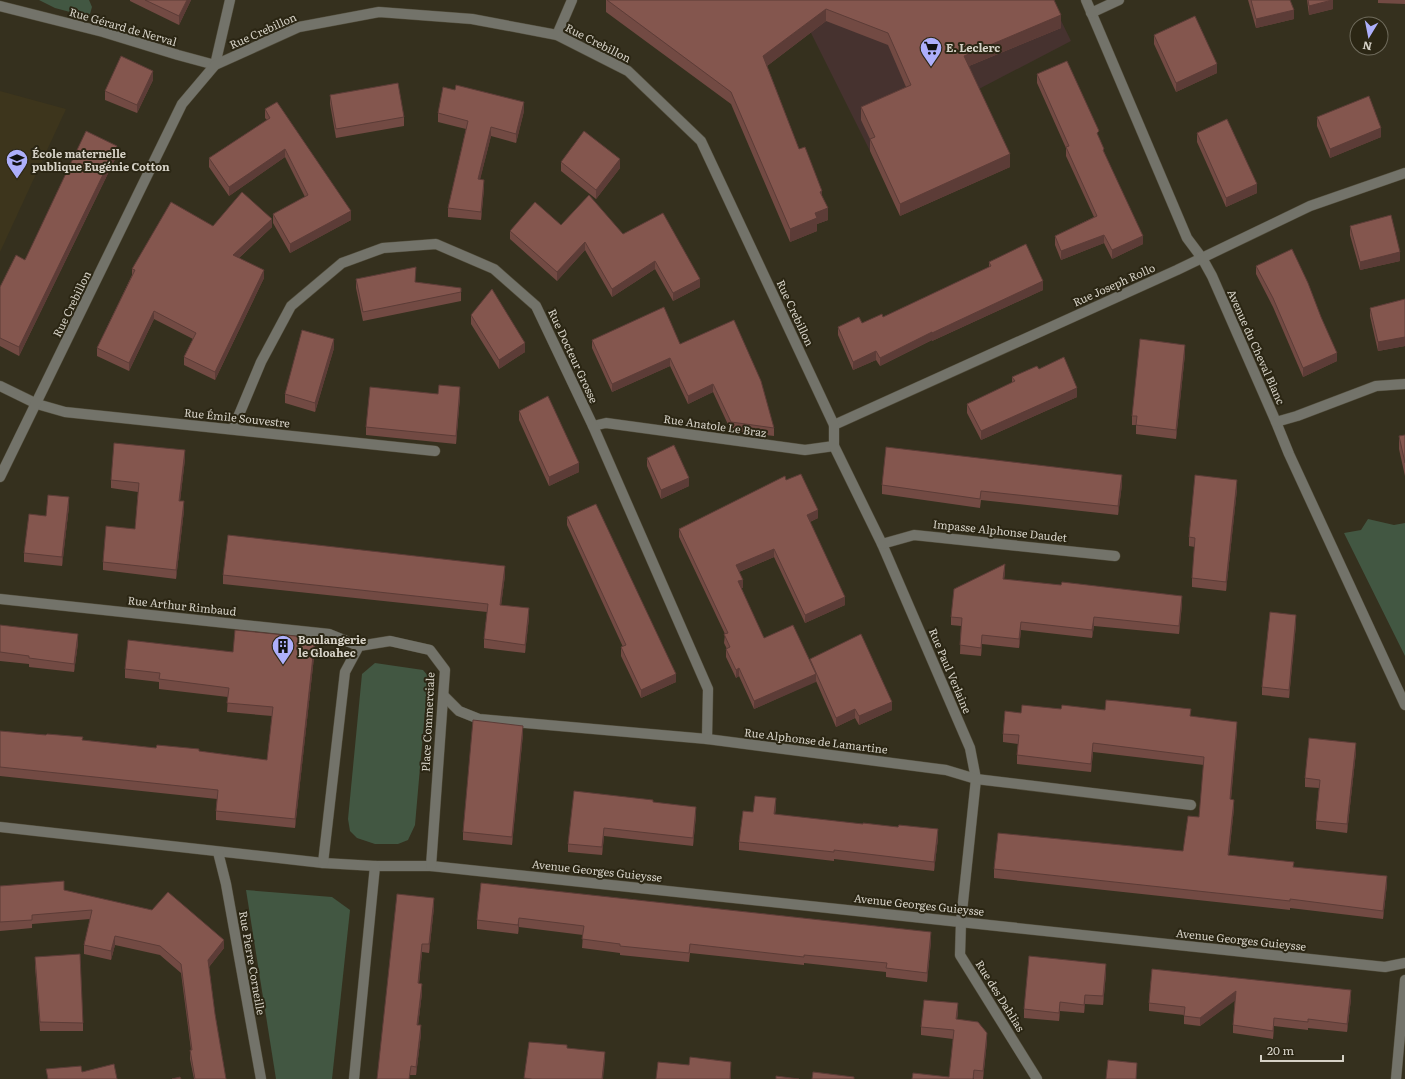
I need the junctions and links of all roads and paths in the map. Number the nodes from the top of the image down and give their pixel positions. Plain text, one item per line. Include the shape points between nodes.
1 (230, 0) edge
2 (572, 0) edge
3 (1086, 0) edge
4 (1119, 0) edge
5 (16, 5) edge
6 (0, 6) edge
7 (1091, 12) junction
8 (557, 35) junction
9 (215, 65) junction
10 (1405, 172) edge
11 (1202, 258) junction
12 (1405, 384) edge
13 (0, 386) edge
14 (37, 404) junction
15 (1276, 422) junction
16 (834, 425) junction
17 (592, 426) junction
18 (233, 429) junction
19 (834, 446) junction
20 (435, 451) dead end
21 (0, 477) edge
22 (882, 544) junction
23 (1115, 556) dead end
24 (0, 599) edge
25 (359, 646) junction
26 (444, 696) junction
27 (1405, 705) edge
28 (707, 739) junction
29 (976, 779) junction
30 (1191, 805) dead end
31 (0, 827) edge
32 (218, 852) junction
33 (323, 863) junction
34 (375, 866) junction
35 (430, 866) junction
36 (961, 921) junction
37 (1405, 963) edge
38 (1405, 980) edge
39 (261, 1079) edge
40 (354, 1079) edge
41 (1036, 1079) edge
42 (1396, 1079) edge

1 - 9 street
2 - 8 street
3 - 7 street, Avenue du Cheval Blanc
4 - 7 street
5 - 6 street, Rue Gérard de Nerval
5 - 9 street, Rue Gérard de Nerval via 178,56
7 - 11 street, Avenue du Cheval Blanc via 1187,238
8 - 9 street, Rue Crebillon via 472,19 379,12 299,27
8 - 16 street, Rue Crebillon via 628,71 701,141
9 - 14 street, Rue Crebillon via 182,104
10 - 11 street, Rue Joseph Rollo via 1310,206
11 - 15 street, Avenue du Cheval Blanc
11 - 16 street, Rue Joseph Rollo
12 - 15 street via 1376,386
13 - 14 street, Rue Émile Souvestre
14 - 18 street, Rue Émile Souvestre via 65,412
14 - 21 street, Rue Crebillon
15 - 27 street, Avenue du Cheval Blanc
16 - 19 street, Rue Crebillon
17 - 18 street, Rue Docteur Grosse via 536,306 494,269 436,244 382,248 342,263 291,306 261,362
17 - 19 street, Rue Anatole Le Braz via 606,423 805,450
17 - 28 street, Rue Docteur Grosse via 708,689
18 - 20 street, Rue Émile Souvestre
19 - 22 street, Rue Paul Verlaine
22 - 23 street, Impasse Alphonse Daudet via 914,534
22 - 29 street, Rue Paul Verlaine via 970,748
24 - 25 street, Rue Arthur Rimbaud via 329,634
25 - 26 street, Place Commerciale via 390,640 430,650 445,670
25 - 33 street via 345,672
26 - 28 street, Rue Alphonse de Lamartine via 459,711 479,719
26 - 35 street, Place Commerciale
28 - 29 street, Rue Alphonse de Lamartine via 946,770
29 - 30 street, Rue Alphonse de Lamartine
29 - 36 street, Rue Paul Verlaine
31 - 32 street
32 - 33 street
32 - 39 street, Rue Pierre Corneille
33 - 34 street
34 - 35 street
34 - 40 street
35 - 36 street, Avenue Georges Guieysse
36 - 37 street, Avenue Georges Guieysse via 1385,967
36 - 41 street, Rue des Dahlias via 960,955
38 - 42 street

